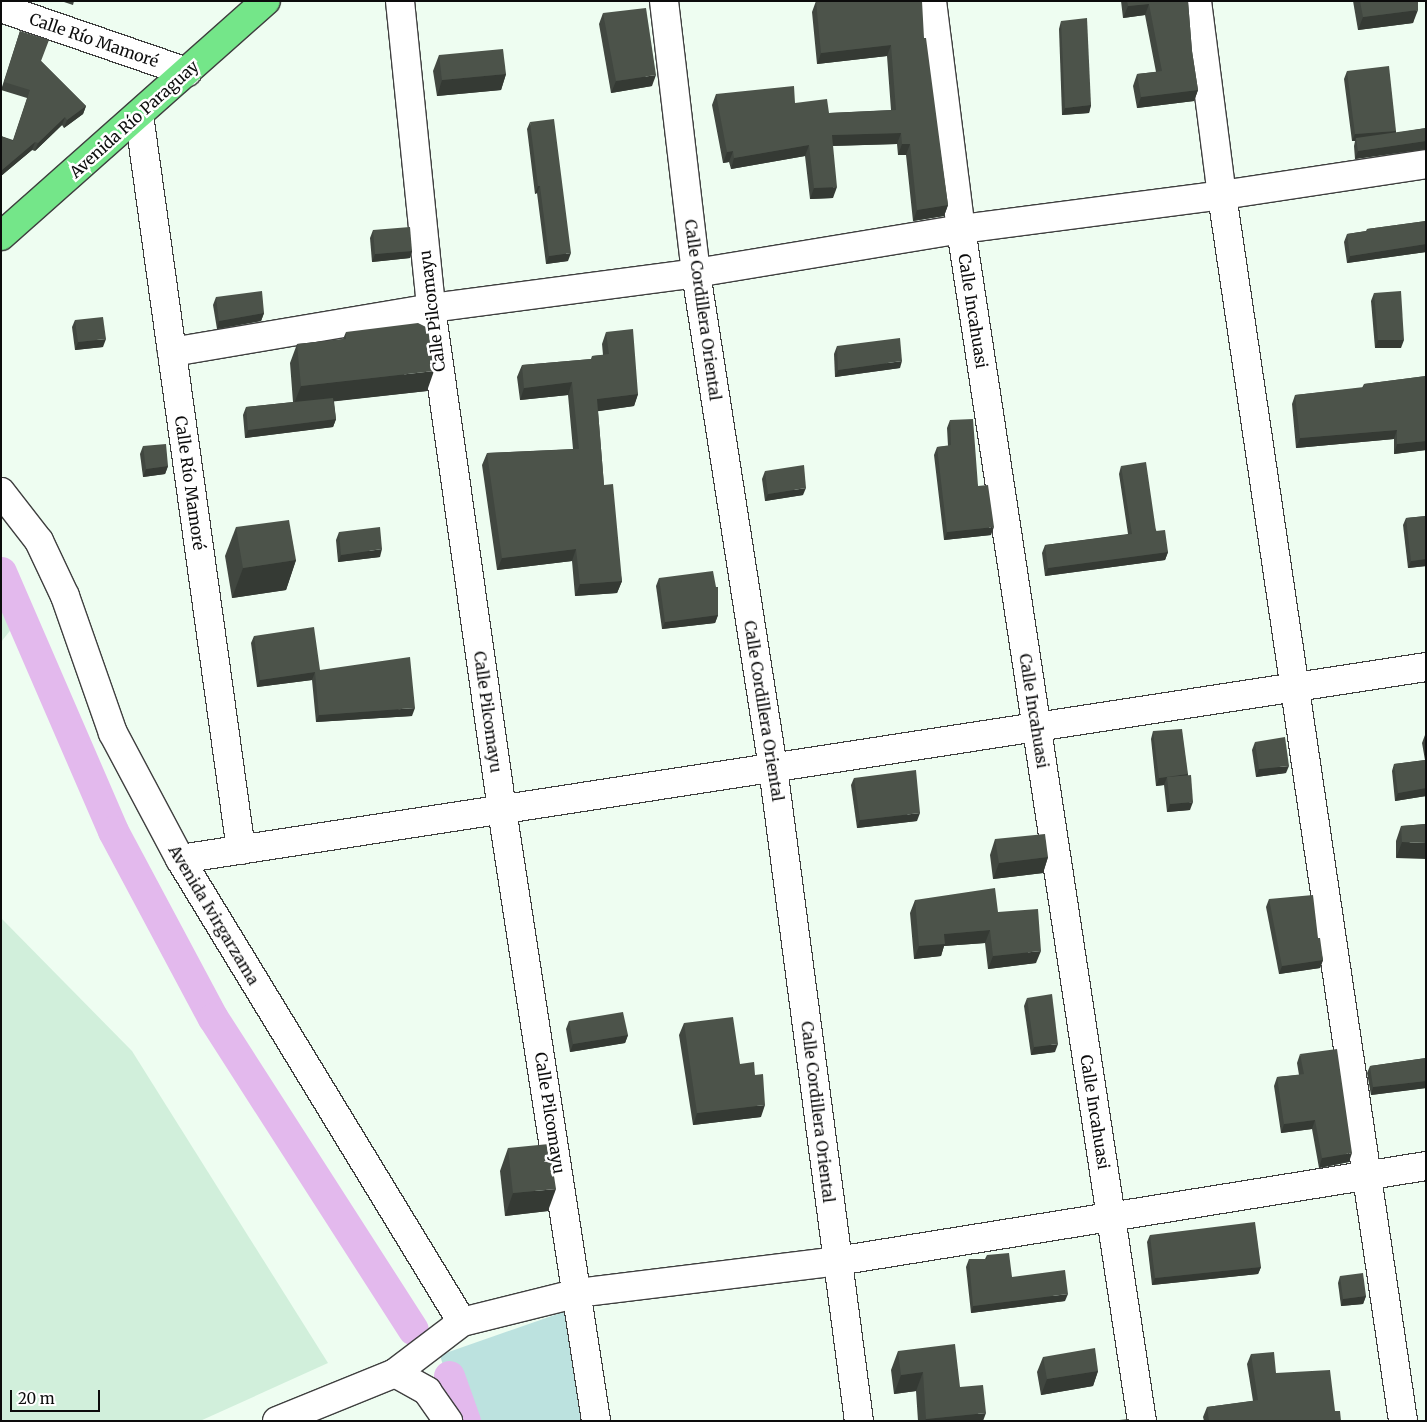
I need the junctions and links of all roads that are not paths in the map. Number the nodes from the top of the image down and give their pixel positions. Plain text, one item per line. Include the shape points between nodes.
1 (266, 1) edge
2 (400, 1) edge
3 (664, 1) edge
4 (932, 1) edge
5 (1197, 1) edge
6 (1, 8) edge
7 (187, 72) junction
8 (139, 115) junction
9 (1426, 164) edge
10 (1222, 195) junction
11 (961, 230) junction
12 (1, 236) edge
13 (696, 273) junction
14 (430, 308) junction
15 (172, 352) junction
16 (1, 492) edge
17 (1426, 667) edge
18 (1294, 688) junction
19 (1037, 727) junction
20 (773, 768) junction
21 (502, 810) junction
22 (242, 850) junction
23 (180, 859) junction
24 (1426, 1166) edge
25 (1367, 1175) junction
26 (1110, 1216) junction
27 (837, 1261) junction
28 (578, 1293) junction
29 (462, 1322) junction
30 (395, 1373) junction
31 (277, 1421) edge
32 (448, 1421) edge
33 (596, 1421) edge
34 (859, 1421) edge
35 (1142, 1421) edge
36 (1403, 1421) edge

1 - 7 main road, Avenida Río Paraguay
2 - 14 street, Calle Pilcomayu
3 - 13 street, Calle Cordillera Oriental
4 - 11 street, Calle Incahuasi
5 - 10 street
6 - 7 street, Calle Río Mamoré
7 - 8 main road, Avenida Río Paraguay
8 - 12 main road, Avenida Río Paraguay
8 - 15 street, Calle Río Mamoré
9 - 10 street
10 - 11 street
10 - 18 street
11 - 13 street
11 - 19 street, Calle Incahuasi
13 - 14 street
13 - 20 street, Calle Cordillera Oriental
14 - 15 street
14 - 21 street, Calle Pilcomayu
15 - 22 street, Calle Río Mamoré
16 - 23 street, Avenida Ivirgarzama via 39,541 65,596 113,733
17 - 18 street
18 - 19 street
18 - 25 street
19 - 20 street
19 - 26 street, Calle Incahuasi
20 - 21 street
20 - 27 street, Calle Cordillera Oriental
21 - 22 street
21 - 28 street, Calle Pilcomayu
22 - 23 street
23 - 29 street, Avenida Ivirgarzama
24 - 25 street
25 - 26 street
25 - 36 street
26 - 27 street
26 - 35 street, Calle Incahuasi
27 - 28 street
27 - 34 street, Calle Cordillera Oriental
28 - 29 street
28 - 33 street, Calle Pilcomayu
29 - 30 street
30 - 31 street
30 - 32 street via 427,1391

